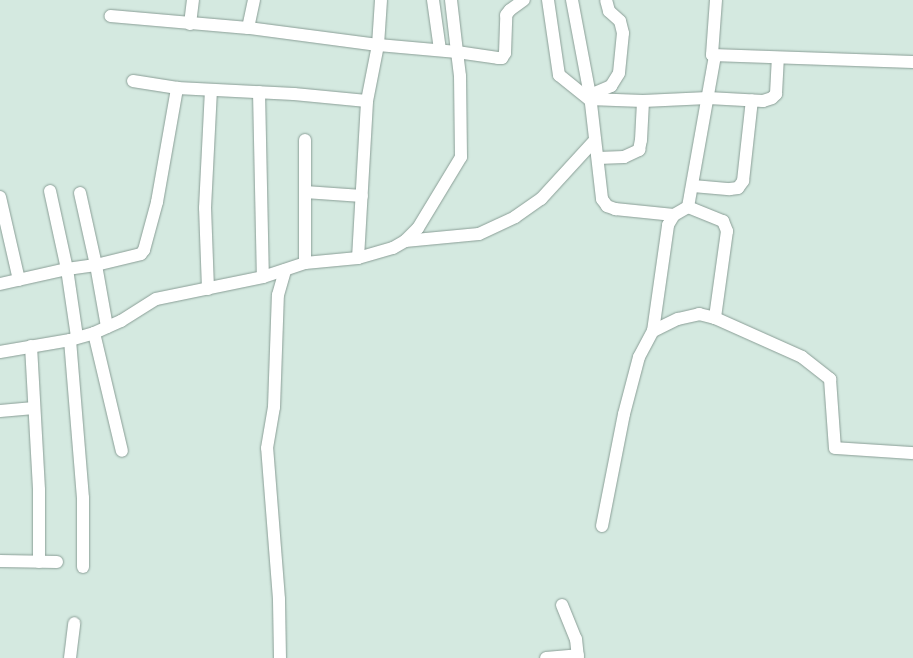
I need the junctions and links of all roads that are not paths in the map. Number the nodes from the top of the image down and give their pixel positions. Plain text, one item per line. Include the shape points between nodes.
1 (193, 0) edge
2 (254, 0) edge
3 (381, 0) edge
4 (433, 0) edge
5 (452, 0) edge
6 (524, 0) edge
7 (548, 0) edge
8 (572, 0) edge
9 (606, 0) edge
10 (716, 0) edge
11 (111, 16) dead end
12 (190, 24) junction
13 (248, 28) junction
14 (378, 45) junction
15 (440, 50) junction
16 (457, 52) junction
17 (715, 56) junction
18 (778, 59) junction
19 (913, 62) edge
20 (133, 80) dead end
21 (177, 88) junction
22 (211, 90) junction
23 (259, 92) junction
24 (590, 97) junction
25 (708, 98) junction
26 (752, 100) junction
27 (368, 101) junction
28 (644, 101) junction
29 (305, 140) dead end
30 (595, 140) junction
31 (598, 158) junction
32 (693, 186) junction
33 (50, 191) dead end
34 (305, 192) junction
35 (80, 193) dead end
36 (362, 196) junction
37 (0, 197) edge
38 (688, 207) junction
39 (674, 215) junction
40 (405, 242) junction
41 (358, 258) junction
42 (305, 263) junction
43 (96, 265) junction
44 (67, 269) junction
45 (285, 270) junction
46 (263, 277) junction
47 (19, 280) junction
48 (0, 284) edge
49 (208, 289) junction
50 (715, 318) junction
51 (107, 327) junction
52 (653, 331) junction
53 (94, 333) junction
54 (73, 338) junction
55 (31, 346) junction
56 (0, 352) edge
57 (34, 408) junction
58 (0, 411) edge
59 (122, 451) dead end
60 (913, 453) edge
61 (602, 526) dead end
62 (0, 561) edge
63 (39, 562) junction
64 (57, 562) dead end
65 (83, 567) dead end
66 (562, 605) dead end
67 (74, 623) dead end
68 (578, 656) edge
69 (70, 658) edge
70 (280, 658) edge
71 (546, 658) edge

1 - 12 street
2 - 13 street
3 - 14 street
4 - 15 street
5 - 16 street
6 - 16 street via 506,15 505,53 502,58
7 - 24 street via 559,76
8 - 24 street
9 - 24 street via 609,11 620,21 623,33 619,73 611,86
10 - 17 street via 712,55
11 - 12 street
12 - 13 street
13 - 14 street
14 - 15 street
14 - 27 street
15 - 16 street
16 - 40 street via 460,76 461,157 418,228
17 - 18 street
17 - 25 street
18 - 19 street
18 - 26 street via 776,94 768,99
20 - 21 street
21 - 22 street
21 - 43 street via 157,202 144,250 137,255
22 - 23 street
22 - 49 street via 205,208
23 - 27 street
23 - 46 street
24 - 28 street
24 - 30 street
25 - 26 street
25 - 28 street
25 - 32 street
26 - 32 street via 743,181 738,188 730,189
27 - 36 street
28 - 31 street via 639,150 624,157
29 - 34 street
30 - 31 street
30 - 40 street via 541,199 515,217 478,234
31 - 39 street via 602,199 607,206
32 - 38 street
33 - 44 street
34 - 36 street
34 - 42 street
35 - 43 street
36 - 41 street
37 - 47 street
38 - 39 street
38 - 50 street via 723,221 727,231
39 - 52 street via 668,224
40 - 41 street
41 - 42 street
42 - 45 street
43 - 44 street
43 - 51 street
44 - 47 street
44 - 54 street
45 - 46 street
45 - 70 street via 278,295 274,407 268,448 279,599
46 - 49 street
47 - 48 street
49 - 51 street via 156,300 122,322
50 - 52 street via 698,314
50 - 60 street via 802,357 830,379 835,448
51 - 53 street
52 - 61 street via 637,364 624,414
53 - 54 street
53 - 59 street
54 - 55 street
54 - 65 street via 83,498
55 - 56 street
55 - 57 street
57 - 58 street
57 - 63 street via 39,490
62 - 63 street
63 - 64 street
66 - 68 street via 576,639
67 - 69 street
68 - 71 street

